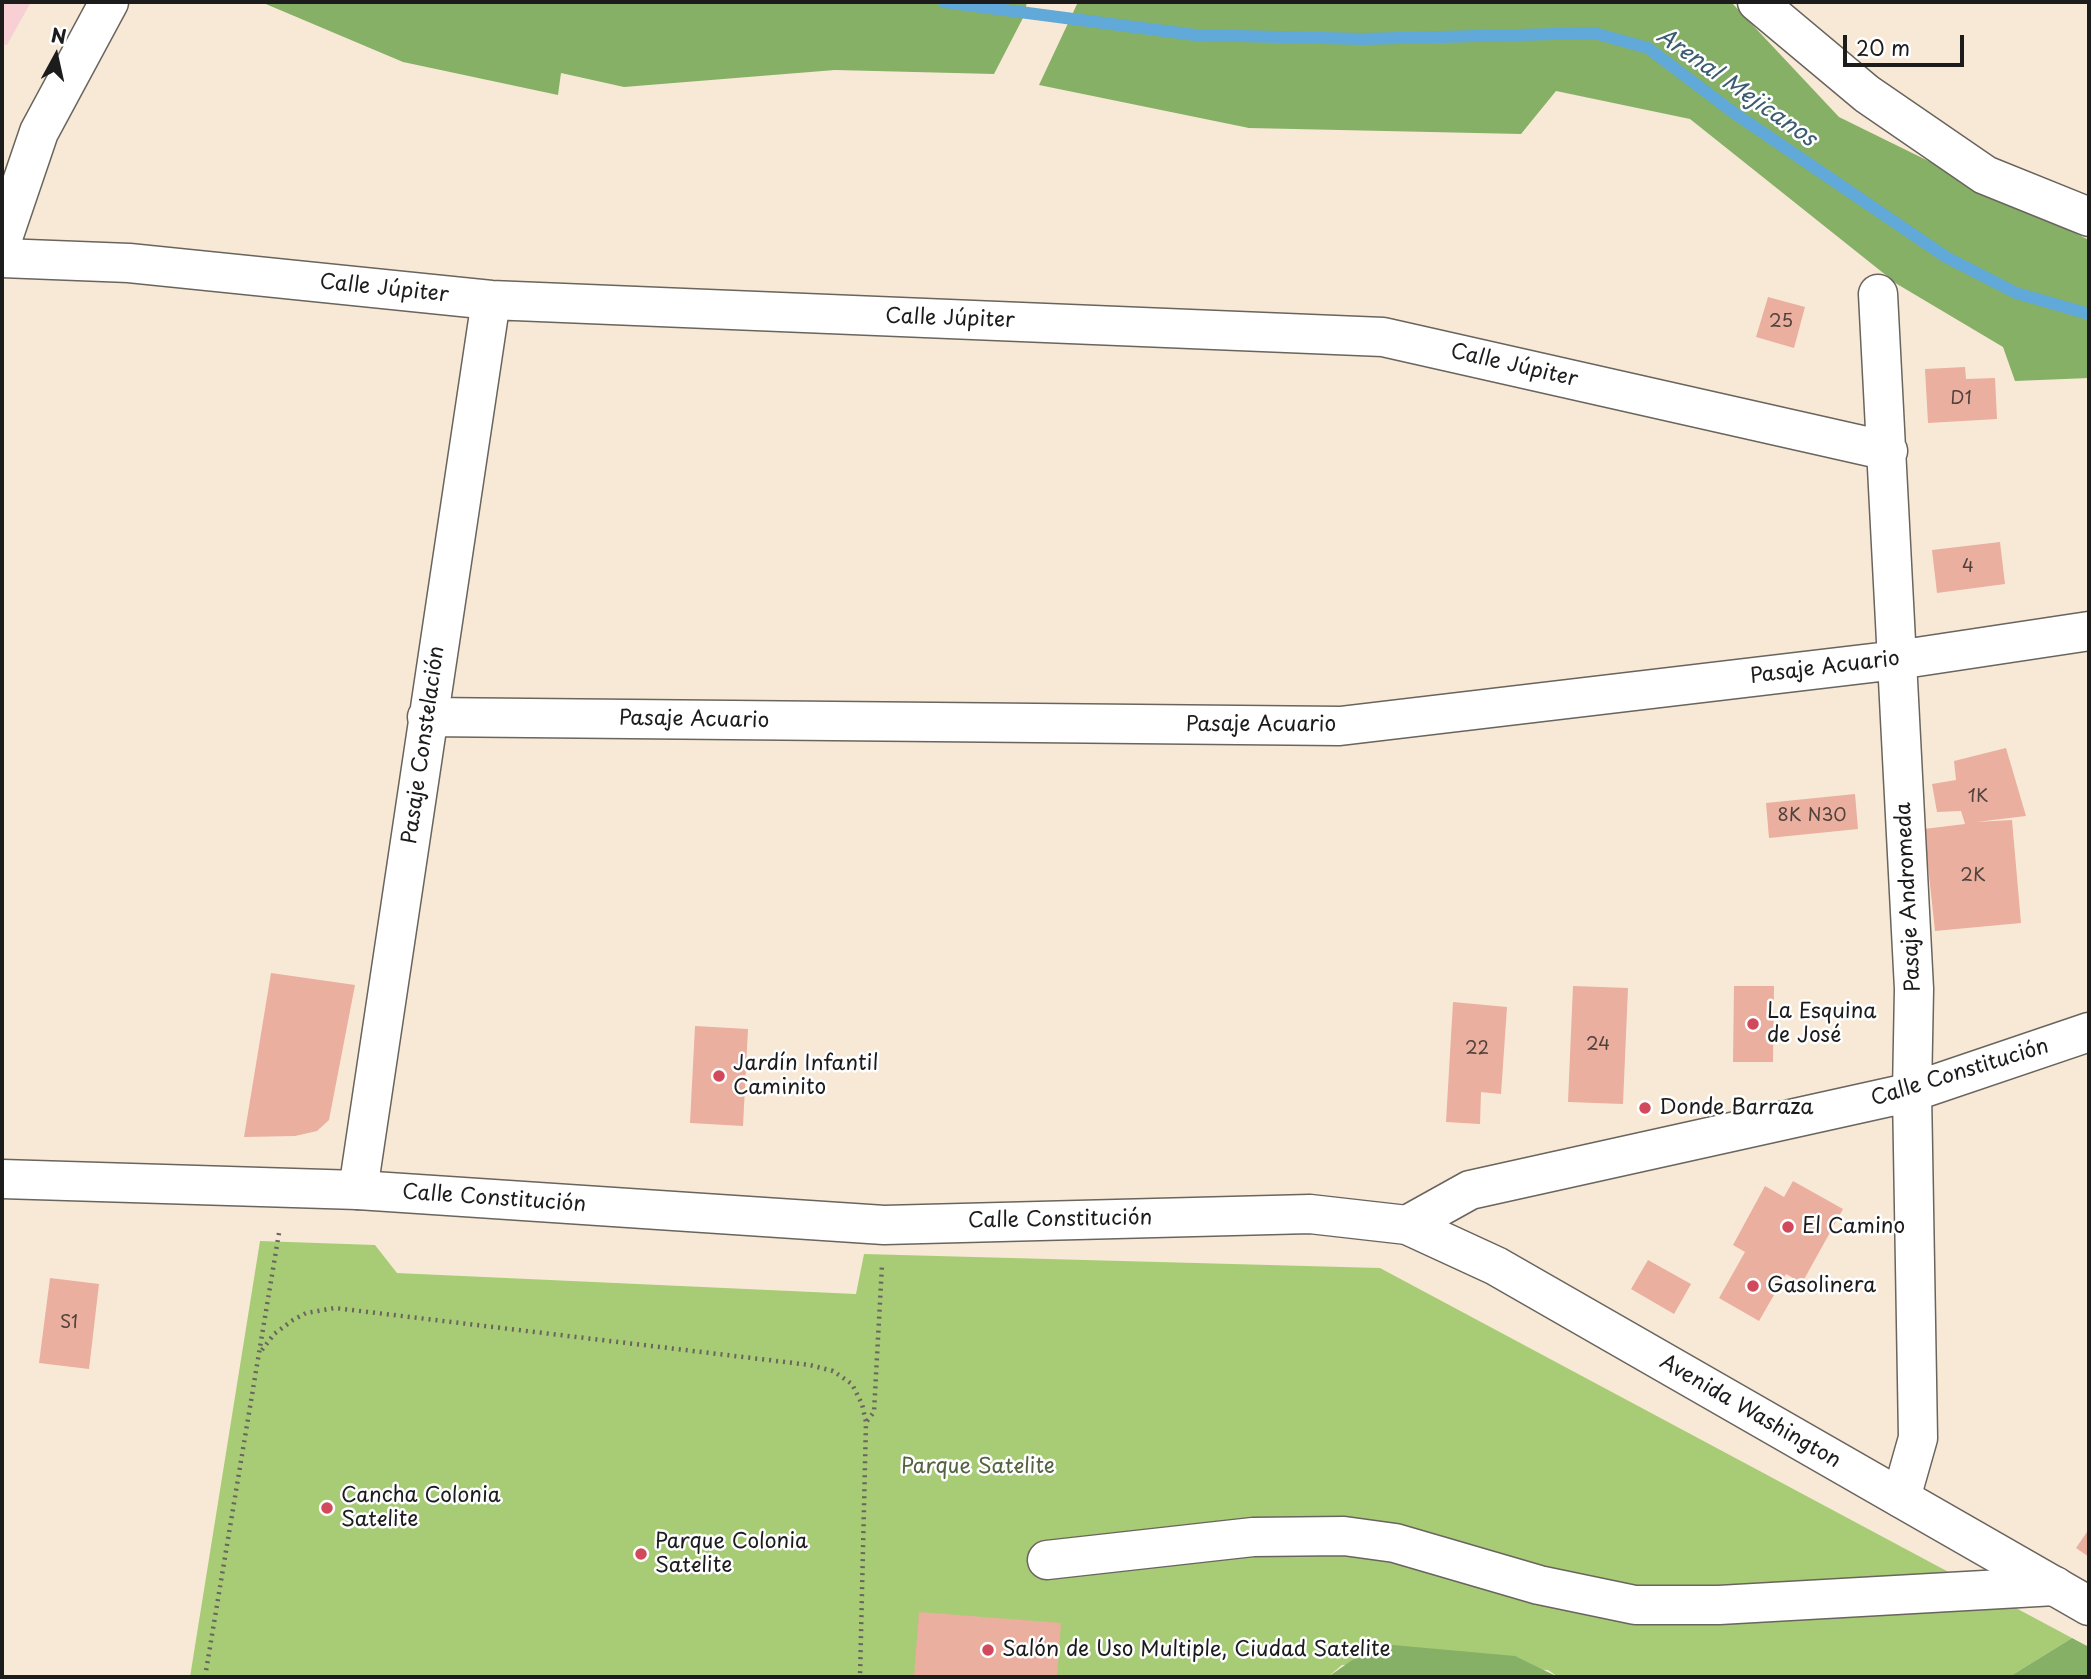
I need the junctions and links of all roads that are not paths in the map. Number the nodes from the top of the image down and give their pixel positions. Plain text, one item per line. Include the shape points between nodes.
1 (109, 2) edge
2 (1757, 2) edge
3 (2089, 217) edge
4 (2, 241) edge
5 (2, 258) edge
6 (1878, 294) dead end
7 (491, 300) junction
8 (1888, 451) junction
9 (2089, 631) edge
10 (1897, 660) junction
11 (427, 718) junction
12 (2089, 1032) edge
13 (1912, 1092) junction
14 (2, 1179) edge
15 (358, 1190) junction
16 (1407, 1225) junction
17 (1901, 1498) junction
18 (1047, 1560) dead end
19 (2055, 1586) junction
20 (2089, 1606) edge

1 - 4 street via 39,132
2 - 3 street via 1867,94 1985,175
5 - 7 street, Calle Júpiter via 129,264
6 - 8 street, Pasaje Andromeda
7 - 8 street, Calle Júpiter via 1383,337
7 - 11 street, Pasaje Constelación
8 - 10 street, Pasaje Andromeda
9 - 10 street, Pasaje Acuario
10 - 11 street, Pasaje Acuario via 1340,726
10 - 13 street, Pasaje Andromeda via 1914,989
11 - 15 street, Pasaje Constelación
12 - 13 street, Calle Constitución
13 - 16 street, Calle Constitución via 1470,1190
13 - 17 street, Pasaje Andromeda via 1918,1438
14 - 15 street, Calle Constitución
15 - 16 street, Calle Constitución via 884,1224 1310,1214
16 - 17 street, Avenida Washington via 1496,1266
17 - 19 street, Avenida Washington
18 - 19 street via 1253,1537 1344,1536 1395,1543 1539,1585 1635,1605 1718,1605
19 - 20 street, Avenida Washington

